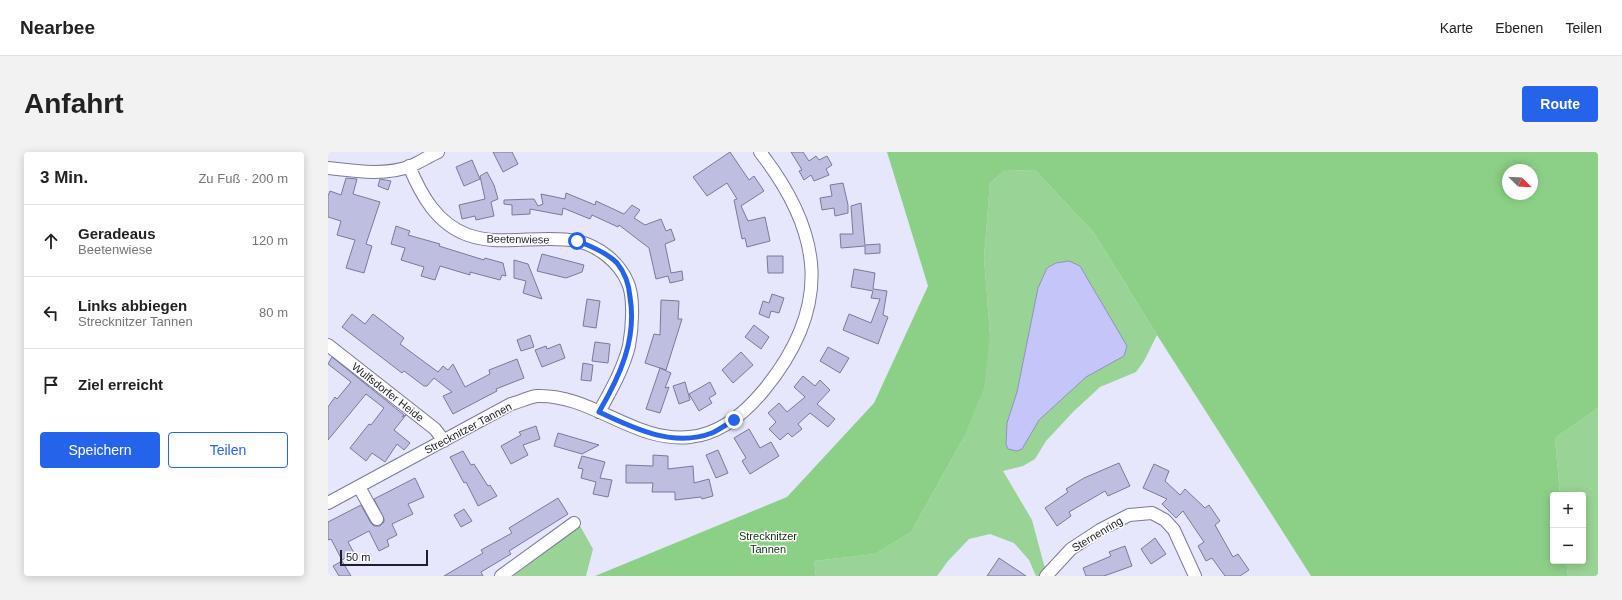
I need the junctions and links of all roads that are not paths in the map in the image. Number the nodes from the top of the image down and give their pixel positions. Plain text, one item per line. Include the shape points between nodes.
1 (438, 152) edge
2 (760, 152) edge
3 (409, 166) junction
4 (328, 168) edge
5 (328, 345) edge
6 (599, 412) junction
7 (444, 441) junction
8 (359, 486) junction
9 (328, 503) edge
10 (377, 519) dead end
11 (574, 523) dead end
12 (501, 576) edge
13 (1046, 576) edge
14 (1195, 576) edge

1 - 3 street
2 - 6 street, Strecknitzer Tannen via 790,197 807,241 812,264 812,290 805,319 793,349 771,382 752,404 734,420 712,433 690,437 649,434
3 - 4 street via 380,172
3 - 6 street, Beetenwiese via 427,204 453,227 468,235 486,240 577,241 598,249 617,263 628,282 633,314 629,347 614,386
5 - 7 street, Wulfsdorfer Heide via 435,428
6 - 7 street, Strecknitzer Tannen via 560,397 536,396 511,404
7 - 8 street, Strecknitzer Tannen
8 - 9 street, Strecknitzer Tannen
8 - 10 street
11 - 12 street
13 - 14 street, Sternenring via 1071,550 1100,530 1129,515 1152,513 1165,520 1174,530

